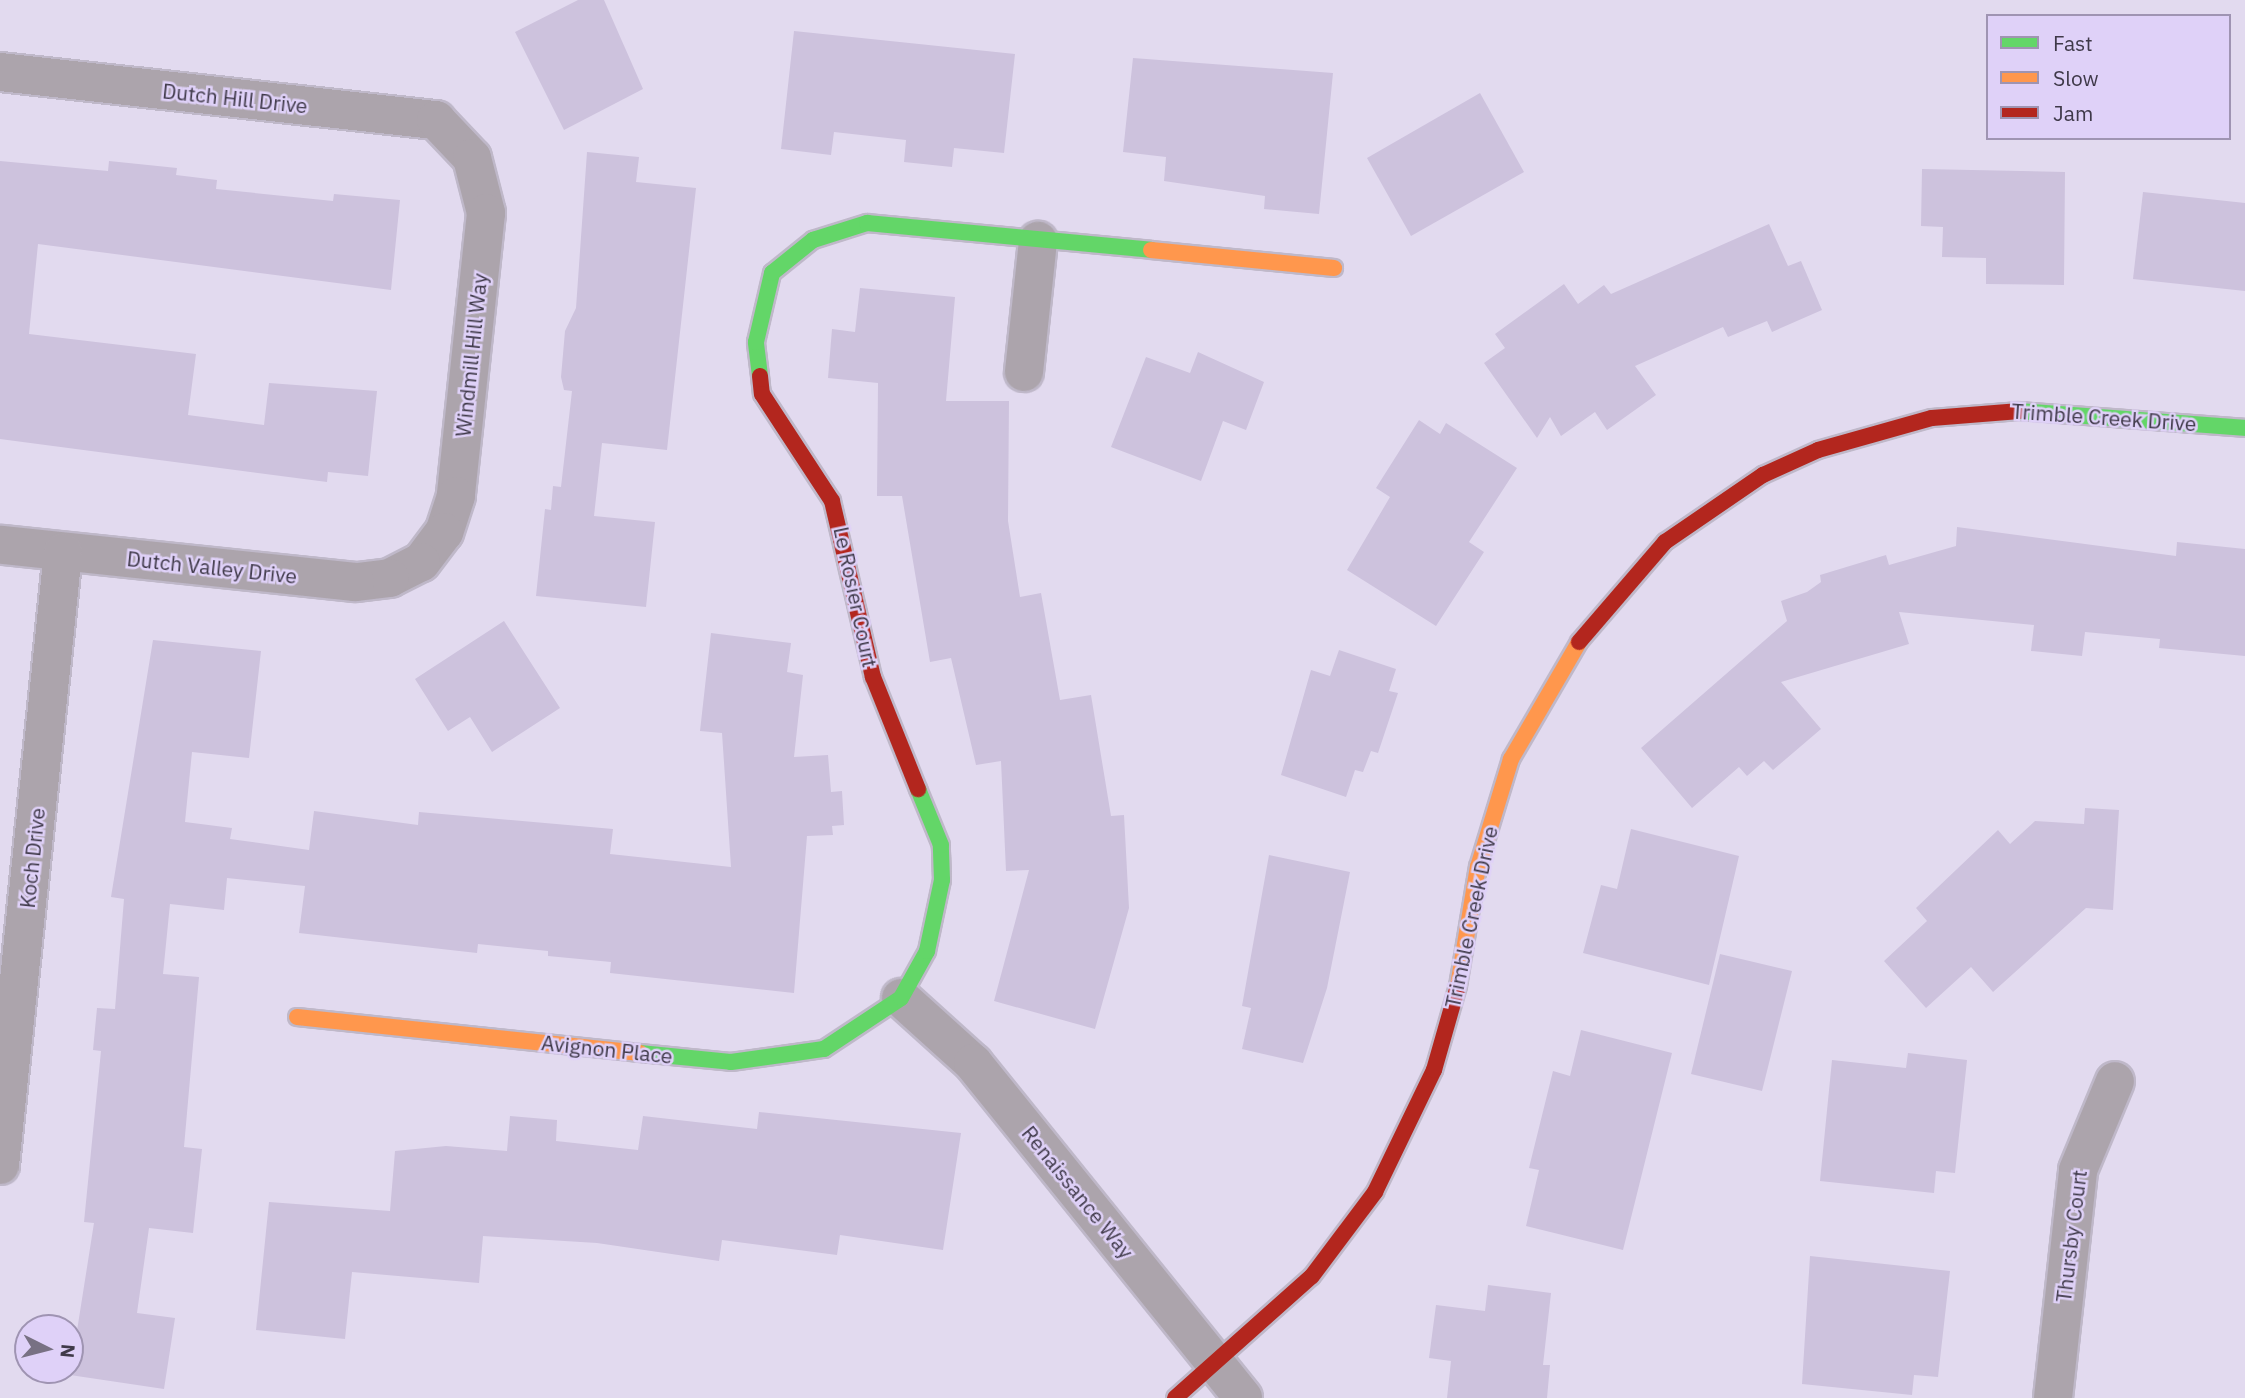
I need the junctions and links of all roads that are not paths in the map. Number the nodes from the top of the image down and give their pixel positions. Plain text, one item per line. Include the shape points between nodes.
1 (0, 72) edge
2 (461, 142) joint
3 (1038, 241) junction
4 (1334, 268) dead end
5 (1024, 372) dead end
6 (2245, 428) edge
7 (0, 545) edge
8 (63, 552) junction
9 (421, 562) joint
10 (901, 998) junction
11 (297, 1017) dead end
12 (2115, 1081) dead end
13 (0, 1165) edge
14 (1218, 1364) junction
15 (1175, 1398) edge
16 (1243, 1398) edge
17 (2053, 1398) edge

1 - 2 street, Dutch Hill Drive via 436,120
2 - 9 street, Windmill Hill Way via 480,176 486,213 456,496 444,533
3 - 4 street, Le Rosier Court via 1298,260
3 - 5 street
3 - 10 street, Le Rosier Court via 848,225 781,260 761,300 755,359 762,394 832,501 873,677 941,845 934,927
6 - 14 street, Trimble Creek Drive via 2049,409 1932,418 1818,450 1763,475 1665,542 1563,660 1511,759 1478,867 1455,1002 1434,1070 1375,1192 1312,1276
7 - 8 street, Dutch Valley Drive
8 - 9 street, Dutch Valley Drive via 355,582 390,578
8 - 13 street, Koch Drive
10 - 11 street, Avignon Place via 824,1049 762,1062
10 - 14 street, Renaissance Way via 973,1063
12 - 17 street, Thursby Court via 2078,1170
14 - 15 street, Trimble Creek Drive
14 - 16 street, Renaissance Way

